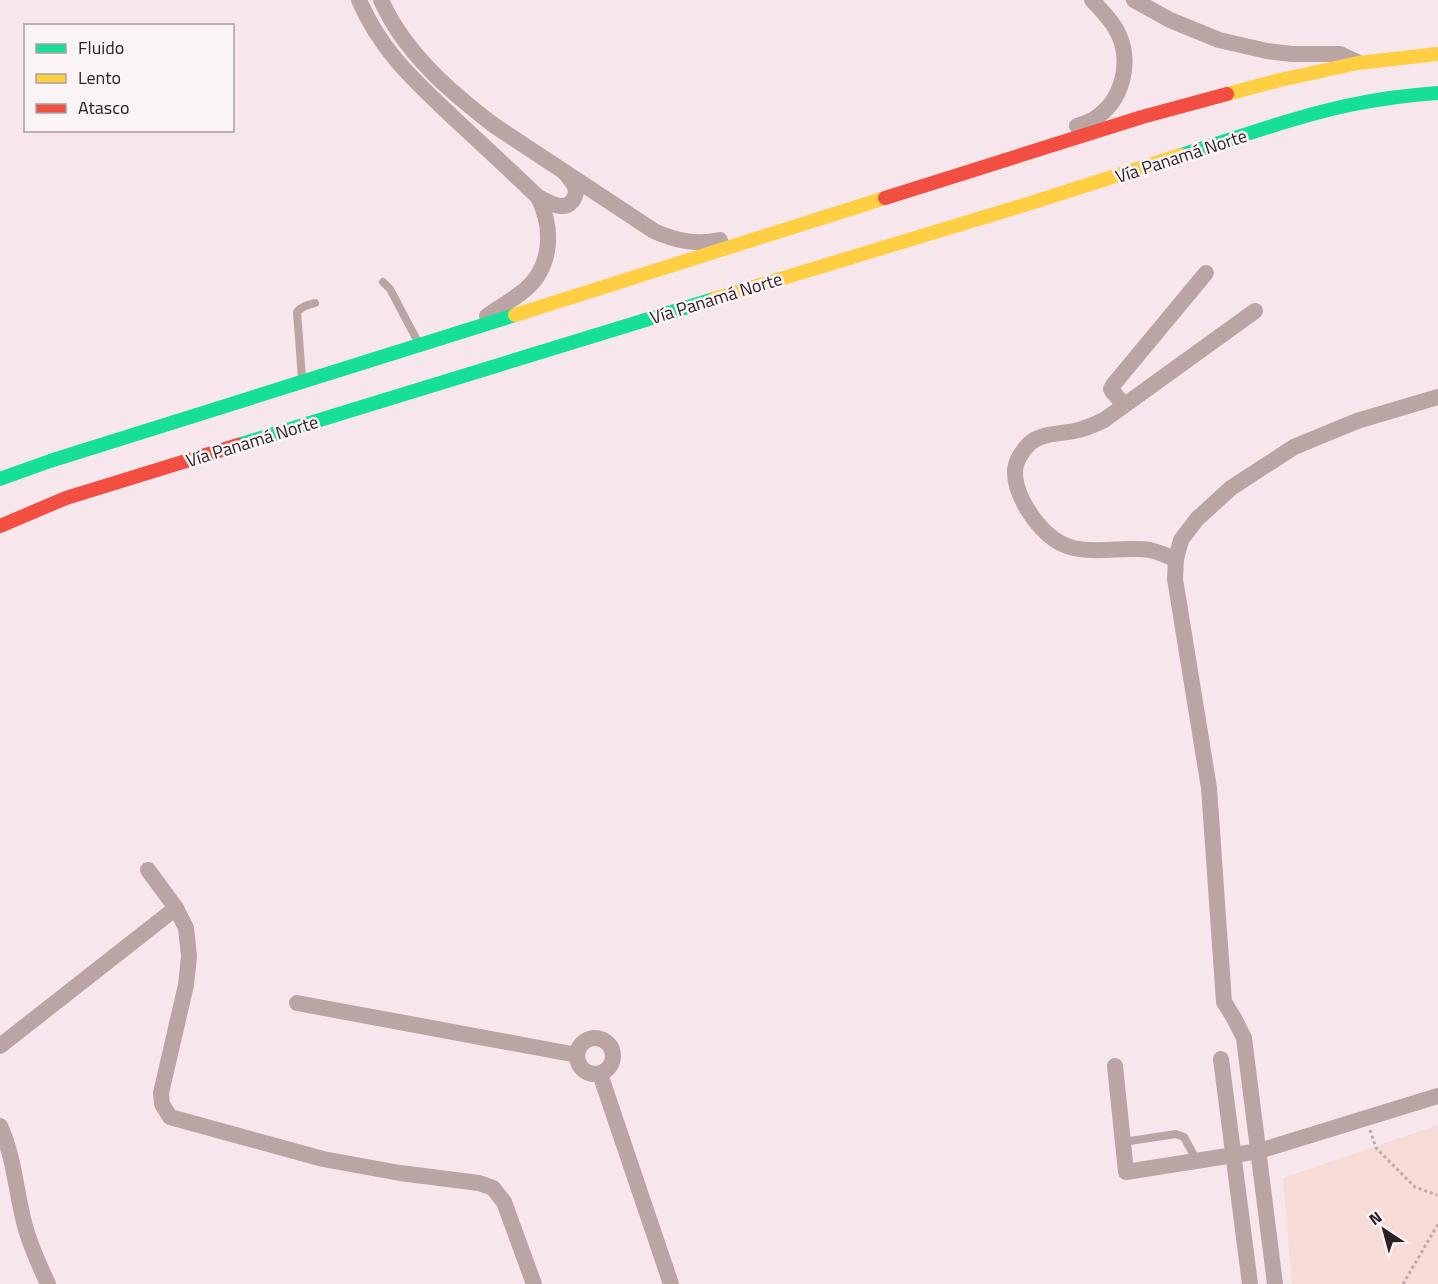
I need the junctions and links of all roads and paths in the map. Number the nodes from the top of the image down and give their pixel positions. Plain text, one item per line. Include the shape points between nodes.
1 (359, 0) edge
2 (381, 0) edge
3 (1092, 0) edge
4 (1134, 0) edge
5 (417, 54) junction
6 (1438, 54) edge
7 (1358, 63) junction
8 (404, 68) junction
9 (1438, 93) edge
10 (1028, 153) junction
11 (564, 171) junction
12 (538, 197) junction
13 (759, 238) junction
14 (1206, 273) dead end
15 (383, 282) dead end
16 (315, 303) dead end
17 (1255, 311) dead end
18 (461, 332) junction
19 (420, 345) junction
20 (302, 383) junction
21 (1438, 397) edge
22 (1124, 405) junction
23 (0, 479) edge
24 (0, 526) edge
25 (1176, 559) junction
26 (148, 870) dead end
27 (176, 908) junction
28 (297, 1003) dead end
29 (0, 1046) edge
30 (577, 1056) junction
31 (1221, 1059) dead end
32 (1115, 1066) dead end
33 (600, 1074) junction
34 (1438, 1096) edge
35 (1367, 1119) junction
36 (0, 1126) edge
37 (1123, 1142) junction
38 (1259, 1151) junction
39 (1234, 1155) junction
40 (1197, 1161) junction
41 (1438, 1194) edge
42 (1438, 1224) edge
43 (48, 1284) edge
44 (534, 1284) edge
45 (671, 1284) edge
46 (1250, 1284) edge
47 (1275, 1284) edge
48 (1403, 1284) edge

1 - 8 street via 374,31
2 - 5 street via 389,18
3 - 10 street via 1122,41 1125,65 1119,88 1109,106 1093,120 1042,140
4 - 7 street via 1219,40 1292,54 1340,54
5 - 8 street
5 - 11 street via 471,107
6 - 7 main road
7 - 10 main road via 1142,117
8 - 12 street
9 - 24 main road, Vía Panamá Norte via 1336,108 1259,130 1075,190 66,498
10 - 13 main road
11 - 12 street via 575,188 573,201 561,206
11 - 13 street via 667,237 700,243 741,235
12 - 18 street via 549,231 546,256 538,273 527,288
13 - 18 main road
14 - 22 street via 1113,385 1111,389
15 - 19 lane
16 - 20 lane via 297,312
17 - 22 street
18 - 19 main road
19 - 20 main road
20 - 23 main road
21 - 25 street via 1357,421 1294,447 1231,488 1197,519 1181,540
22 - 25 street via 1088,427 1032,442 1021,453 1015,470 1018,490 1035,520 1050,537 1067,546 1150,550
25 - 38 street via 1175,579 1209,788 1224,1002 1244,1038
26 - 27 street
27 - 29 street
27 - 44 street via 186,928 189,956 161,1093 170,1117 323,1159 494,1188 504,1202
28 - 30 street
30 - 33 street via 586,1073
30 - 33 street via 584,1042 592,1038 607,1042 614,1056 607,1071
31 - 39 street
32 - 37 street
33 - 45 street
34 - 35 street
35 - 38 street
35 - 41 path via 1376,1148 1415,1187
36 - 43 street via 24,1224
37 - 40 lane via 1176,1134 1184,1137
37 - 40 street via 1126,1172
38 - 39 street
38 - 47 street
39 - 40 street
39 - 46 street
42 - 48 path

